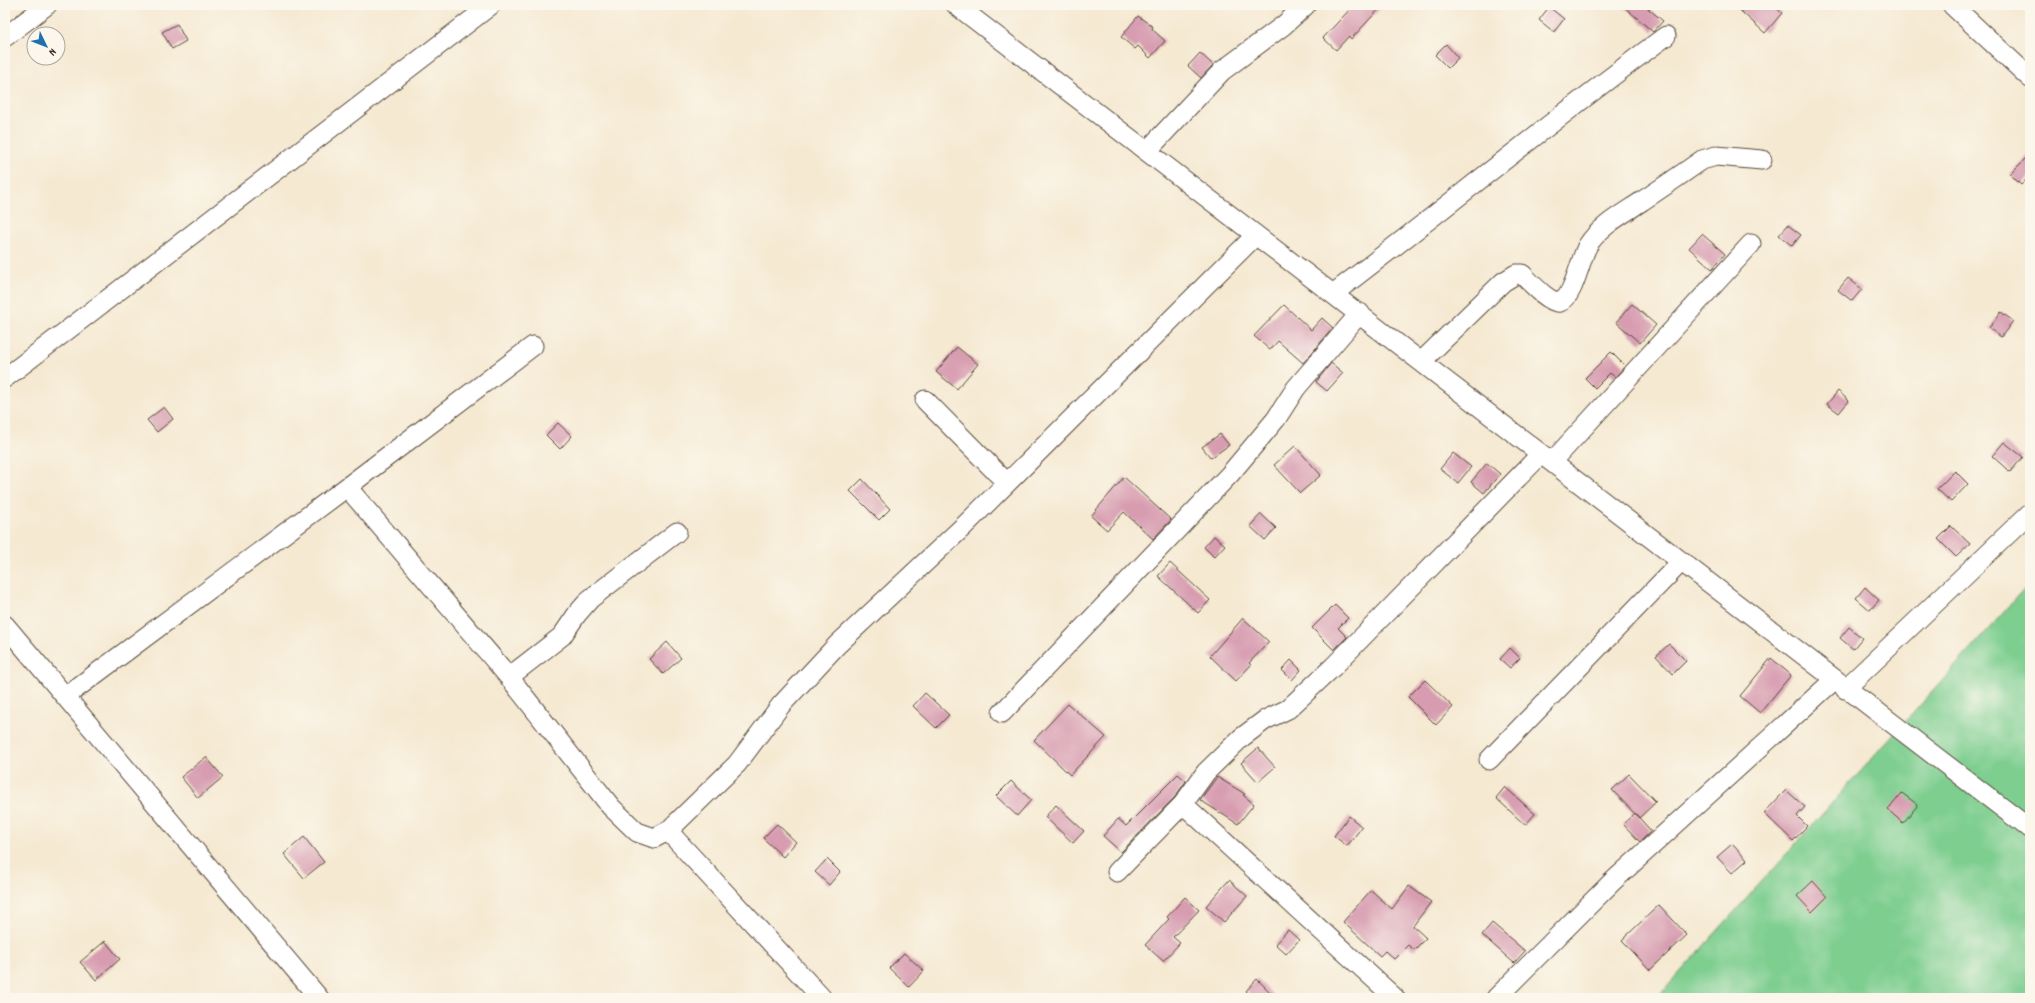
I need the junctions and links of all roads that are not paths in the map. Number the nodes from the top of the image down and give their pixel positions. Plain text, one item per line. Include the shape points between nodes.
1 (47, 5) edge
2 (491, 5) edge
3 (1306, 5) edge
4 (1952, 5) edge
5 (967, 8) edge
6 (1666, 36) dead end
7 (5, 37) edge
8 (2030, 78) edge
9 (1147, 151) junction
10 (1762, 160) dead end
11 (1255, 236) junction
12 (1751, 244) dead end
13 (1334, 293) junction
14 (1360, 313) junction
15 (532, 346) dead end
16 (1422, 361) junction
17 (5, 378) edge
18 (925, 400) dead end
19 (1547, 458) junction
20 (1007, 483) junction
21 (347, 487) junction
22 (2030, 513) edge
23 (677, 532) dead end
24 (1681, 562) junction
25 (5, 625) edge
26 (509, 677) junction
27 (1839, 684) junction
28 (66, 696) junction
29 (1002, 713) dead end
30 (1489, 760) dead end
31 (1183, 804) junction
32 (2030, 829) edge
33 (668, 831) junction
34 (1117, 872) dead end
35 (319, 998) edge
36 (822, 998) edge
37 (1395, 998) edge
38 (1496, 998) edge

1 - 7 street
2 - 17 street
3 - 9 street via 1284,25 1222,71
4 - 8 street
5 - 9 street
6 - 13 street
9 - 11 street
10 - 16 street via 1716,156 1702,160 1609,224 1593,239 1587,246 1570,291 1561,302 1548,298 1522,274 1516,274 1502,282
11 - 13 street
11 - 20 street
12 - 19 street
13 - 14 street
14 - 16 street
14 - 29 street via 1296,388 1276,419 1230,474
15 - 21 street
16 - 19 street
18 - 20 street
19 - 24 street
19 - 31 street via 1333,668 1288,709 1265,720 1241,738 1206,772
20 - 33 street via 837,645 781,705 737,764
21 - 26 street
21 - 28 street
22 - 27 street
23 - 26 street via 590,599 562,636
24 - 27 street
24 - 30 street
25 - 28 street
26 - 33 street via 612,806 637,832 654,838
27 - 32 street
27 - 38 street via 1612,882
28 - 35 street
31 - 34 street
31 - 37 street
33 - 36 street

